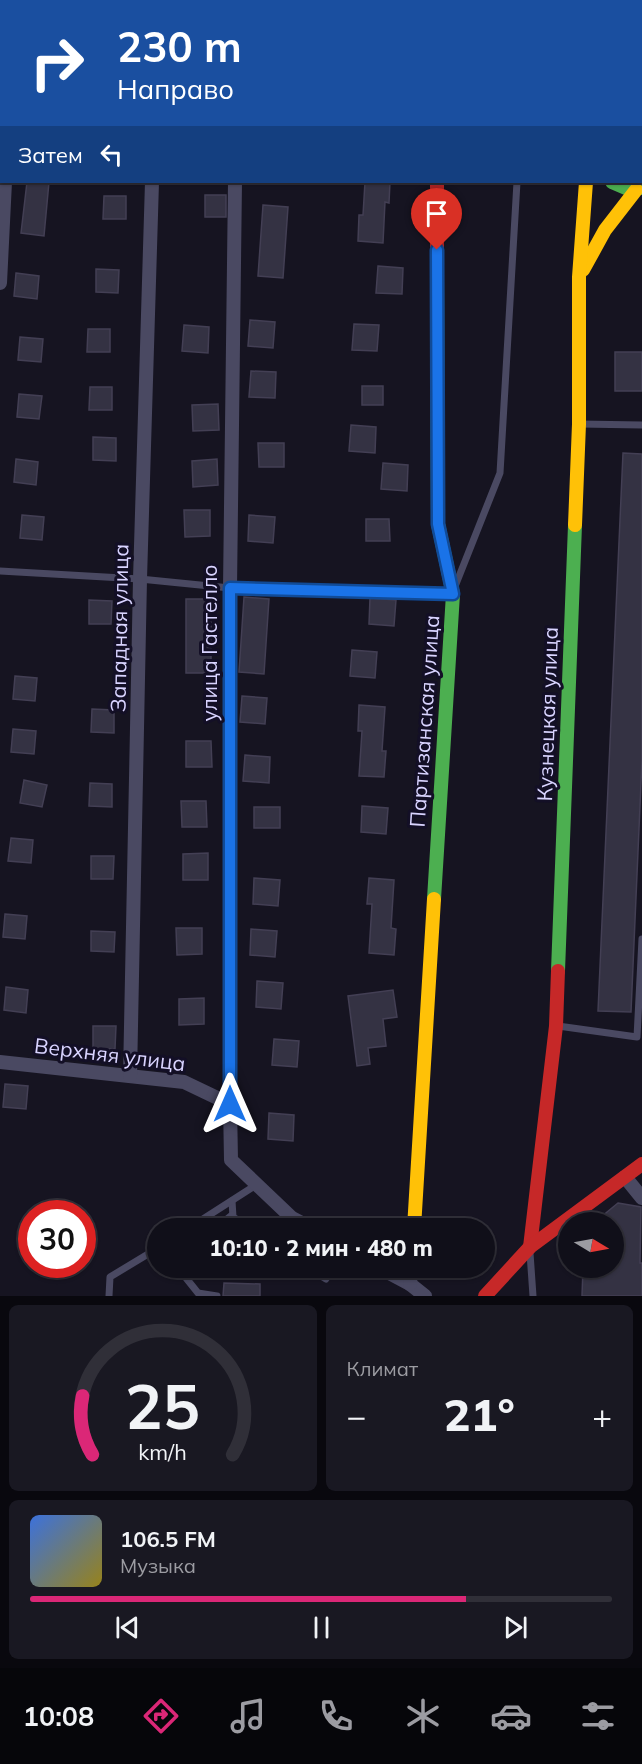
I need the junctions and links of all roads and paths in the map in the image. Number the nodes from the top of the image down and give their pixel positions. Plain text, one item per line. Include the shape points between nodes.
1 (4, 183) edge
2 (152, 183) edge
3 (235, 183) edge
4 (437, 183) edge
5 (518, 183) edge
6 (586, 183) edge
7 (614, 183) edge
8 (639, 189) edge
9 (579, 277) junction
10 (0, 283) edge
11 (579, 424) junction
12 (642, 425) edge
13 (0, 571) edge
14 (140, 579) junction
15 (230, 588) junction
16 (453, 594) junction
17 (642, 939) edge
18 (556, 1026) junction
19 (0, 1062) edge
20 (130, 1076) junction
21 (230, 1104) junction
22 (642, 1164) edge
23 (626, 1177) junction
24 (256, 1185) junction
25 (642, 1198) edge
26 (232, 1201) junction
27 (232, 1215) junction
28 (205, 1218) edge
29 (228, 1218) edge
30 (235, 1218) edge
31 (292, 1218) edge
32 (415, 1218) edge
33 (530, 1247) junction
34 (147, 1255) edge
35 (186, 1278) edge
36 (399, 1278) edge
37 (410, 1278) edge
38 (410, 1284) junction
39 (109, 1296) edge
40 (217, 1296) edge
41 (425, 1296) edge
42 (485, 1296) edge
43 (533, 1296) edge

1 - 10 street
2 - 14 street, Западная улица
3 - 15 street, улица Гастелло
4 - 16 main road, Партизанская улица via 438,524
5 - 16 lane via 500,473
6 - 9 main road, Кузнецкая улица
7 - 8 main road
8 - 9 main road via 605,230
9 - 11 main road, Кузнецкая улица
11 - 12 lane
11 - 18 main road, Кузнецкая улица
13 - 14 lane
14 - 15 lane
14 - 20 street, Западная улица
15 - 16 lane
15 - 21 street, улица Гастелло
16 - 32 main road, Партизанская улица
17 - 18 lane via 637,1037
18 - 33 main road, Кузнецкая улица
19 - 20 street, Верхняя улица
20 - 21 street, Верхняя улица via 184,1082
21 - 24 street via 231,1160
22 - 23 main road
23 - 25 street
23 - 33 main road
24 - 26 lane
24 - 31 street
26 - 27 lane
26 - 28 lane
27 - 29 lane
27 - 30 lane
33 - 42 main road
33 - 43 lane
34 - 39 lane via 110,1277
35 - 40 lane via 198,1293
36 - 38 street
37 - 38 street
38 - 41 street

